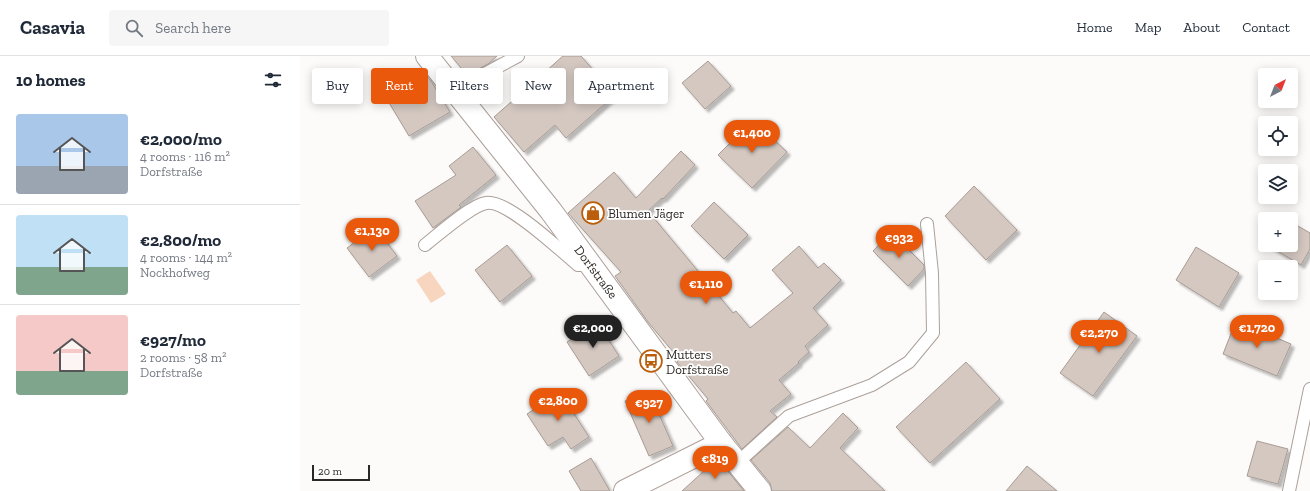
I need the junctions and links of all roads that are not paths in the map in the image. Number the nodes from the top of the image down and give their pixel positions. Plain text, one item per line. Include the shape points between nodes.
1 (428, 56) edge
2 (518, 56) edge
3 (438, 68) edge
4 (496, 68) edge
5 (466, 104) edge
6 (927, 224) dead end
7 (425, 245) dead end
8 (590, 265) junction
9 (1310, 389) edge
10 (721, 443) junction
11 (736, 464) junction
12 (625, 491) edge
13 (760, 491) edge
14 (1289, 491) edge

1 - 3 main road, Dorfstraße
2 - 4 lane
5 - 8 main road, Dorfstraße via 551,211
6 - 11 lane via 932,273 932,333 909,362 872,385 789,416
7 - 8 lane via 473,209 492,203 501,205 517,216 578,265
8 - 10 main road, Dorfstraße
9 - 14 lane
10 - 11 main road, Dorfstraße
10 - 12 main road
11 - 13 main road, Dorfstraße

